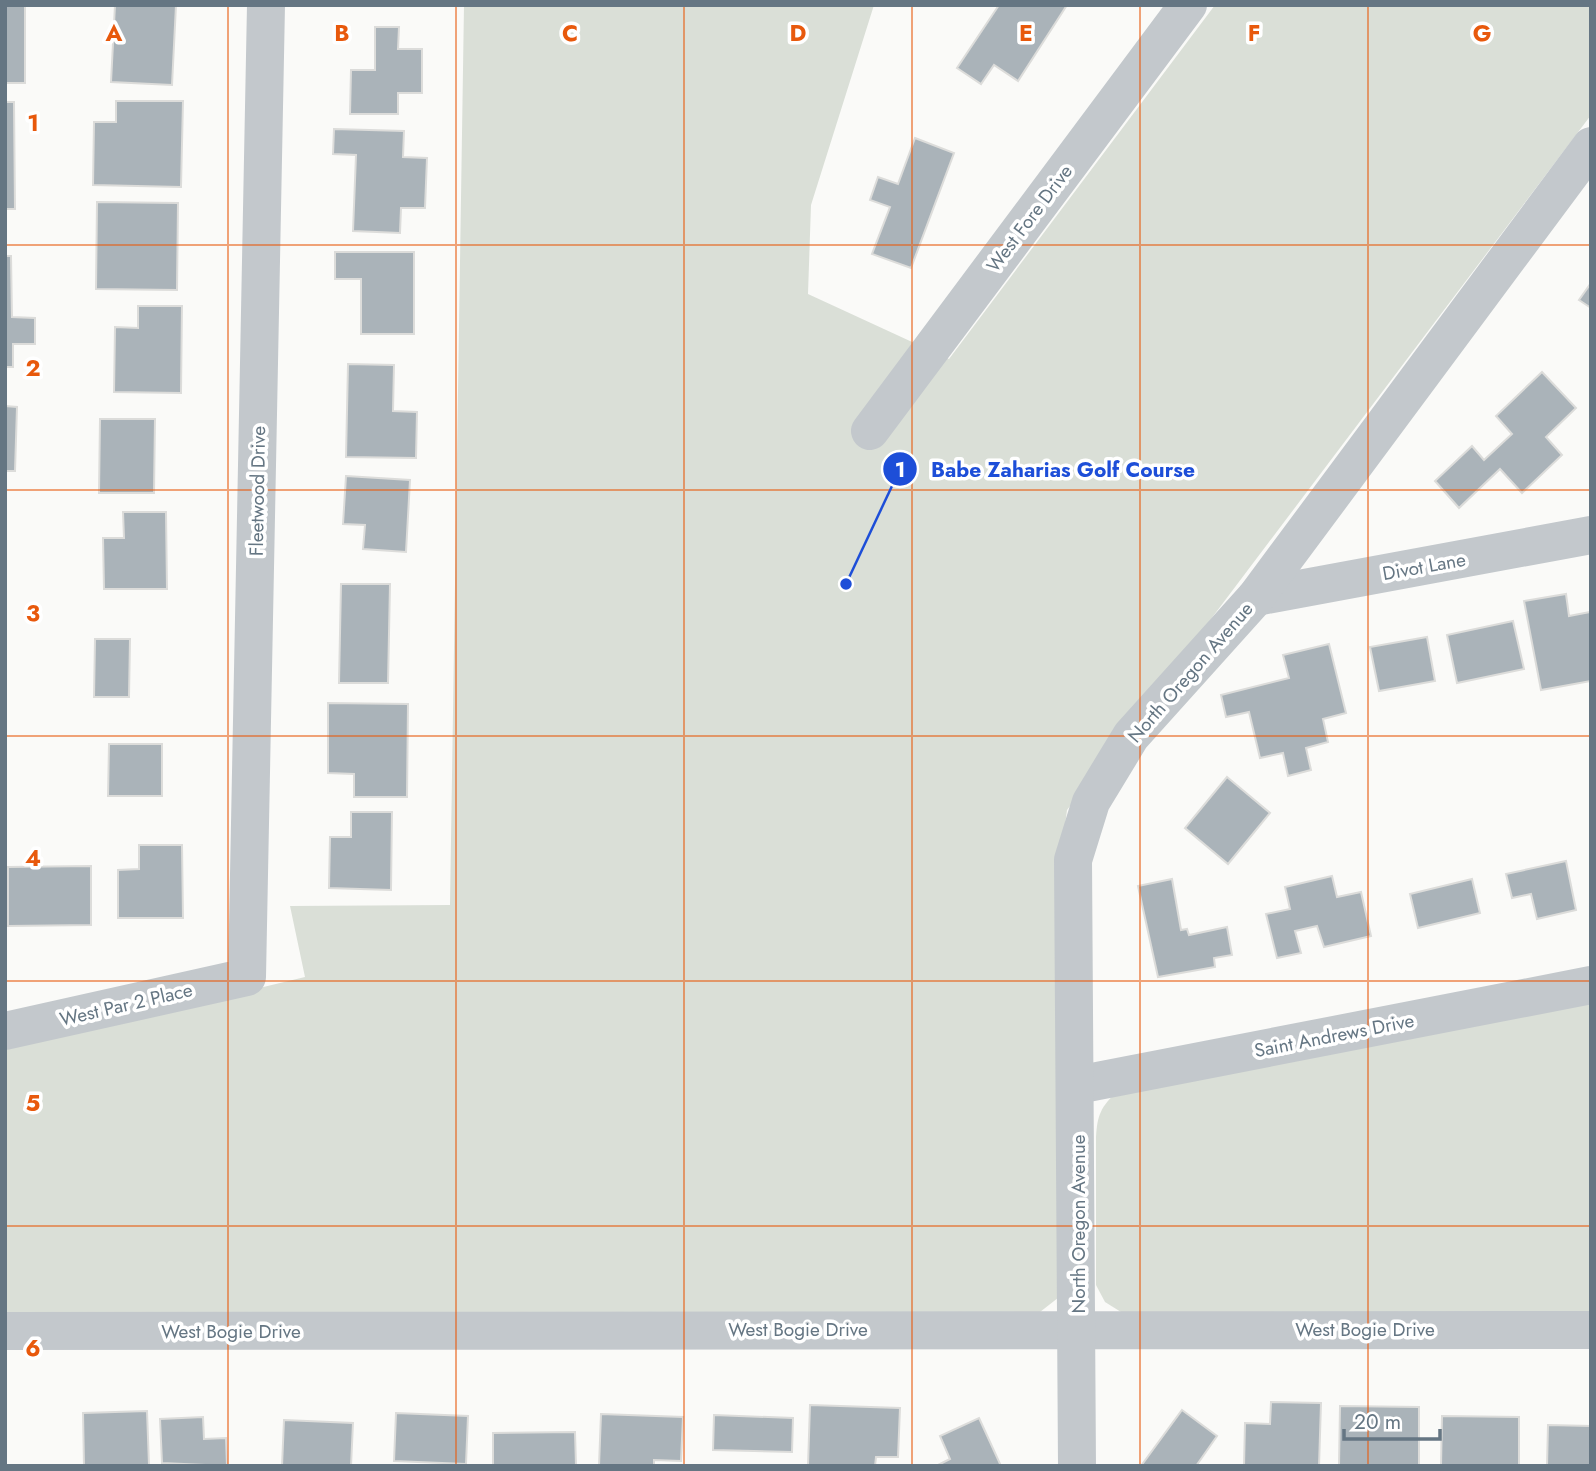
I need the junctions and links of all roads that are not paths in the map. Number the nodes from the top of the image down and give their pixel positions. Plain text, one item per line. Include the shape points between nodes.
1 (266, 5) edge
2 (1188, 5) edge
3 (1591, 146) edge
4 (870, 431) dead end
5 (1591, 535) edge
6 (1256, 597) junction
7 (247, 977) joint
8 (1591, 985) edge
9 (5, 1031) edge
10 (1077, 1085) junction
11 (1079, 1328) junction
12 (1591, 1330) edge
13 (5, 1331) edge
14 (1077, 1466) edge

1 - 7 street, Fleetwood Drive
2 - 4 street, West Fore Drive
3 - 6 street, North Oregon Avenue
5 - 6 street, Divot Lane
6 - 10 street, North Oregon Avenue via 1131,736 1091,802 1073,860
7 - 9 street, West Par 2 Place
8 - 10 street, Saint Andrews Drive
10 - 11 street, North Oregon Avenue
11 - 12 street, West Bogie Drive
11 - 13 street, West Bogie Drive
11 - 14 street, North Oregon Avenue

